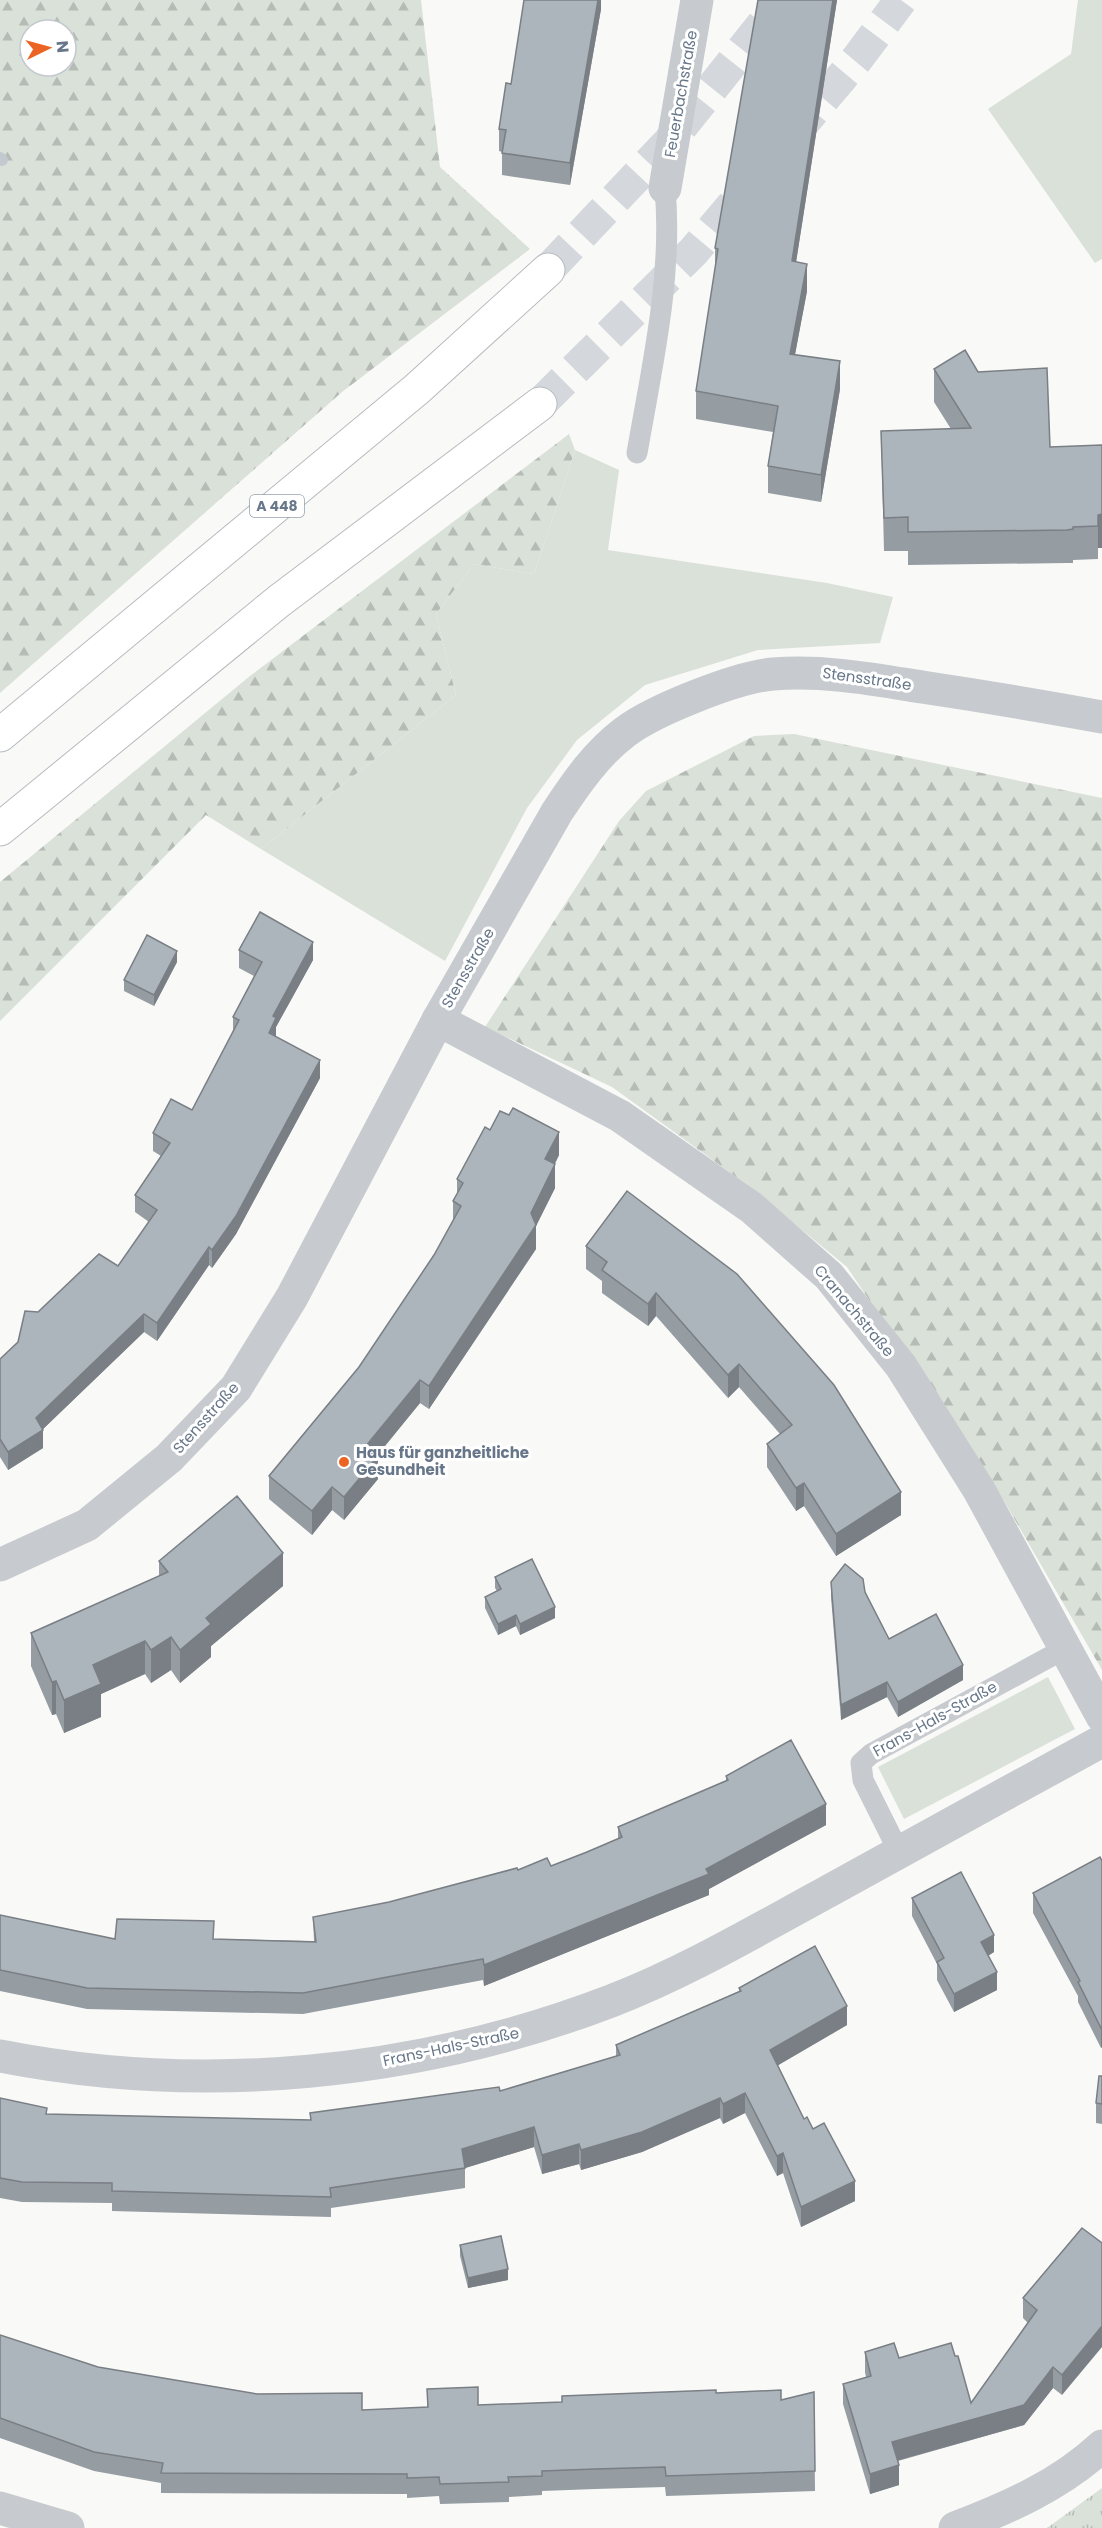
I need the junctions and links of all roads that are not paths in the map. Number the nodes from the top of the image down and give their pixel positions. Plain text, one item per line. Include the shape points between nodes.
1 (697, 0) edge
2 (665, 188) joint
3 (548, 270) tunnel mouth
4 (540, 404) tunnel mouth
5 (637, 453) dead end
6 (1102, 717) edge
7 (0, 735) edge
8 (0, 829) edge
9 (438, 1020) junction
10 (0, 1565) edge
11 (1066, 1648) junction
12 (1102, 1716) edge
13 (1102, 1741) edge
14 (899, 1852) junction
15 (0, 2056) edge
16 (1102, 2446) edge
17 (0, 2508) edge
18 (68, 2528) edge
19 (956, 2528) edge

1 - 2 street, Feuerbachstraße
2 - 5 lane via 669,231
3 - 7 highway, A 448 via 417,389
4 - 8 highway via 279,601
6 - 9 street, Stensstraße via 821,672 770,675 719,689 660,713 626,732 577,782
9 - 10 street, Stensstraße via 292,1298 236,1388 169,1458 87,1526
9 - 11 street, Cranachstraße via 620,1116 752,1208 829,1276 907,1376 979,1490
11 - 12 street, Cranachstraße
11 - 14 lane, Frans-Hals-Straße via 861,1763 863,1779
13 - 14 street, Frans-Hals-Straße
14 - 15 street, Frans-Hals-Straße via 698,1962 612,2001 511,2036 400,2060 294,2072 198,2076 115,2073
16 - 19 street via 1039,2492
17 - 18 street

